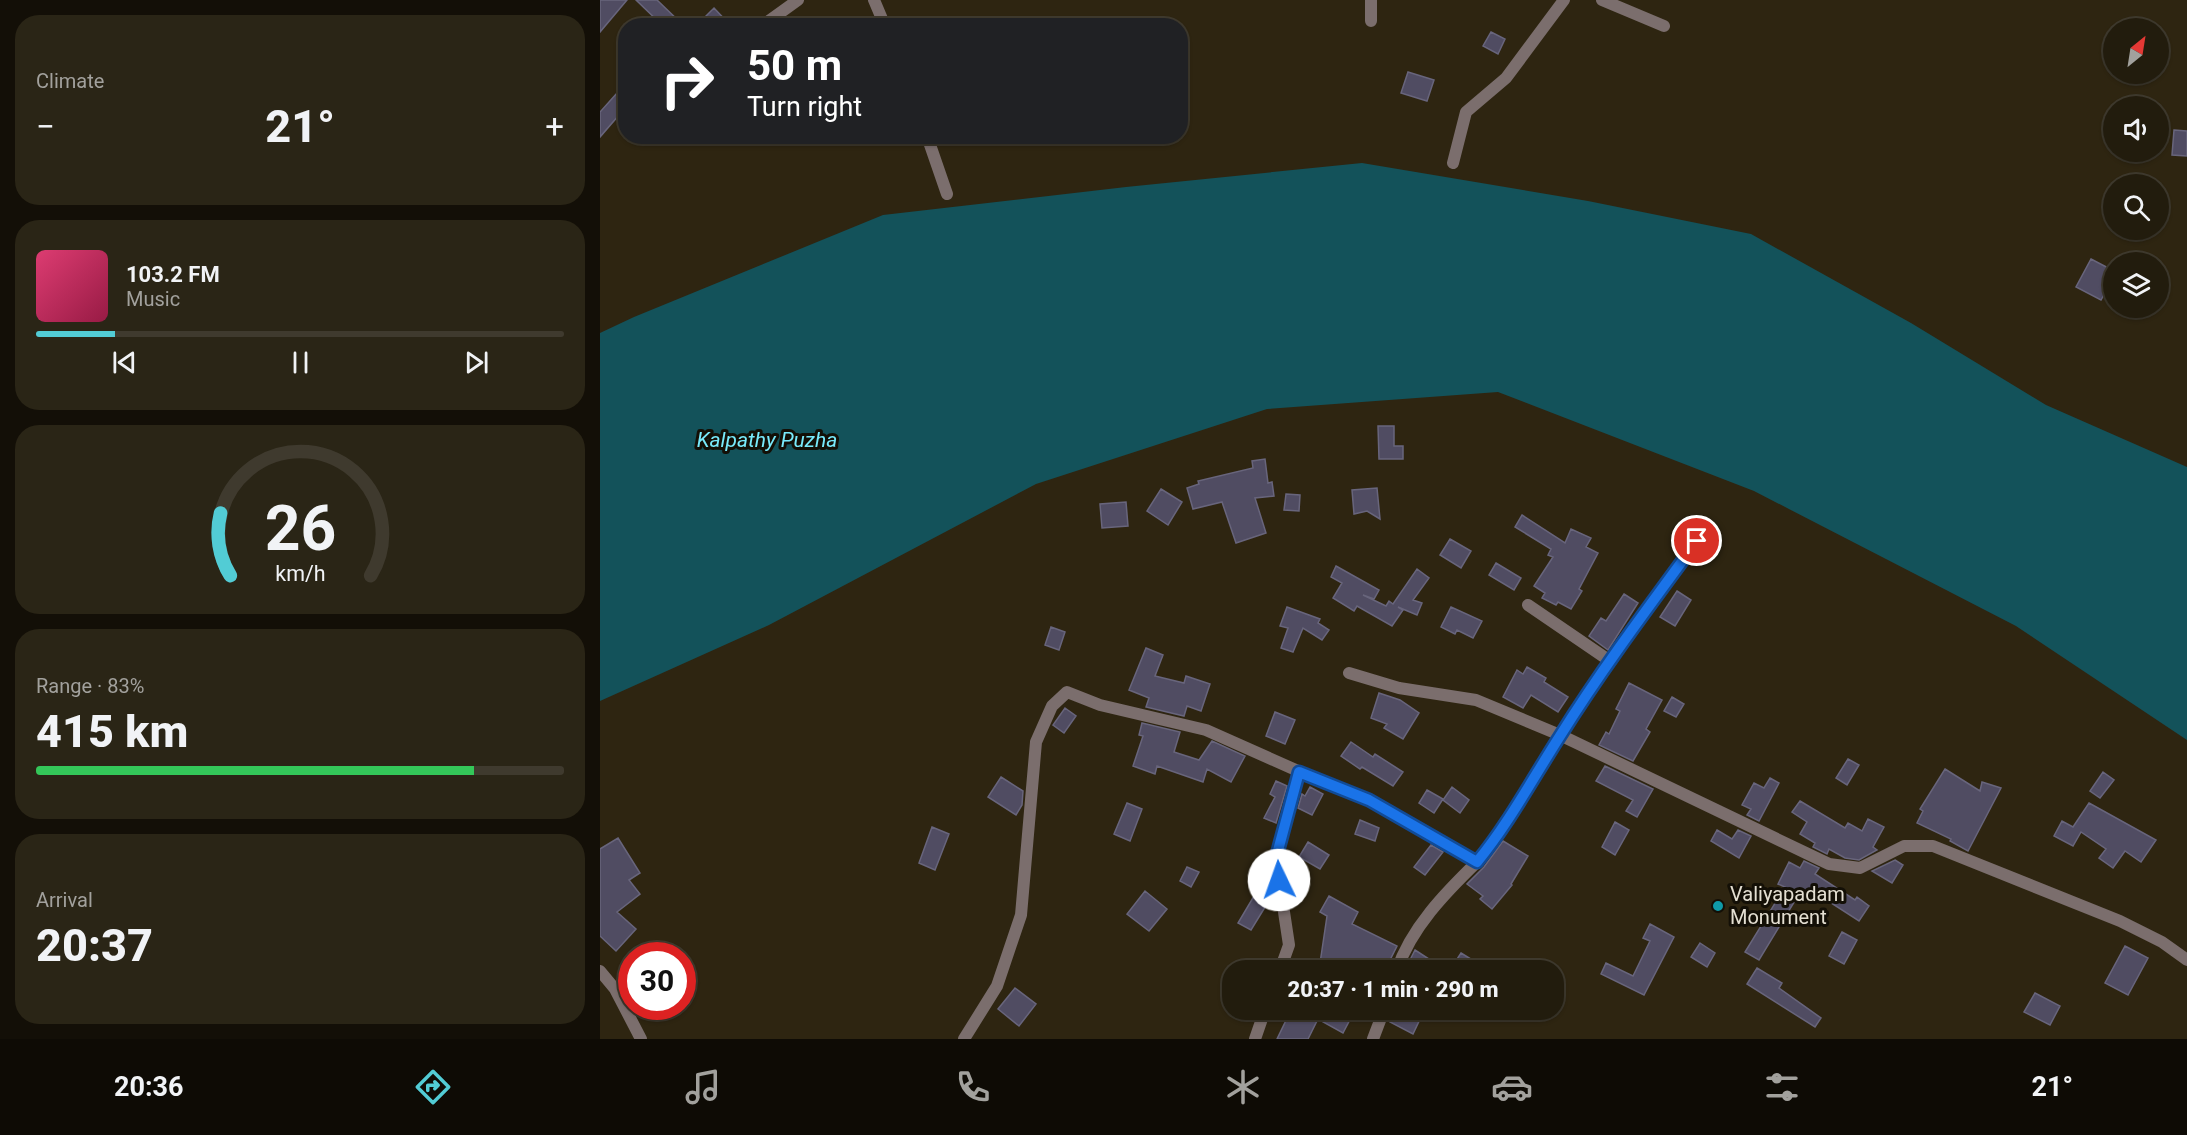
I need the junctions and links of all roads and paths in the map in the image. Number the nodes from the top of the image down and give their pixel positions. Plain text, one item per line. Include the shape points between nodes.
1 (798, 0) edge
2 (874, 0) edge
3 (1371, 0) edge
4 (1564, 0) edge
5 (1602, 0) edge
6 (773, 18) edge
7 (882, 18) edge
8 (1371, 21) dead end
9 (1664, 26) dead end
10 (930, 144) edge
11 (1453, 163) dead end
12 (947, 194) dead end
13 (1697, 541) dead end
14 (1528, 605) dead end
15 (1610, 661) junction
16 (1349, 673) dead end
17 (1560, 735) junction
18 (1299, 772) junction
19 (1477, 862) junction
20 (1284, 960) edge
21 (1400, 960) edge
22 (2187, 960) edge
23 (600, 971) edge
24 (1262, 1020) edge
25 (1380, 1020) edge
26 (641, 1039) edge
27 (963, 1039) edge
28 (1255, 1039) edge
29 (1373, 1039) edge

1 - 6 street
2 - 7 street
3 - 8 street
4 - 11 street via 1506,78 1466,112
5 - 9 street
10 - 12 street
13 - 15 street
14 - 15 street
15 - 17 street
16 - 17 street via 1399,688 1476,699
17 - 19 street via 1496,839
17 - 22 street via 1829,864 1860,868 1904,846 1933,846 2120,921
18 - 19 street via 1369,800
18 - 20 street via 1276,858 1289,945
18 - 27 street via 1206,730 1101,705 1068,692 1052,706 1036,742 1021,915 997,986
19 - 21 street via 1427,915
23 - 26 street via 615,989
24 - 28 street
25 - 29 street

